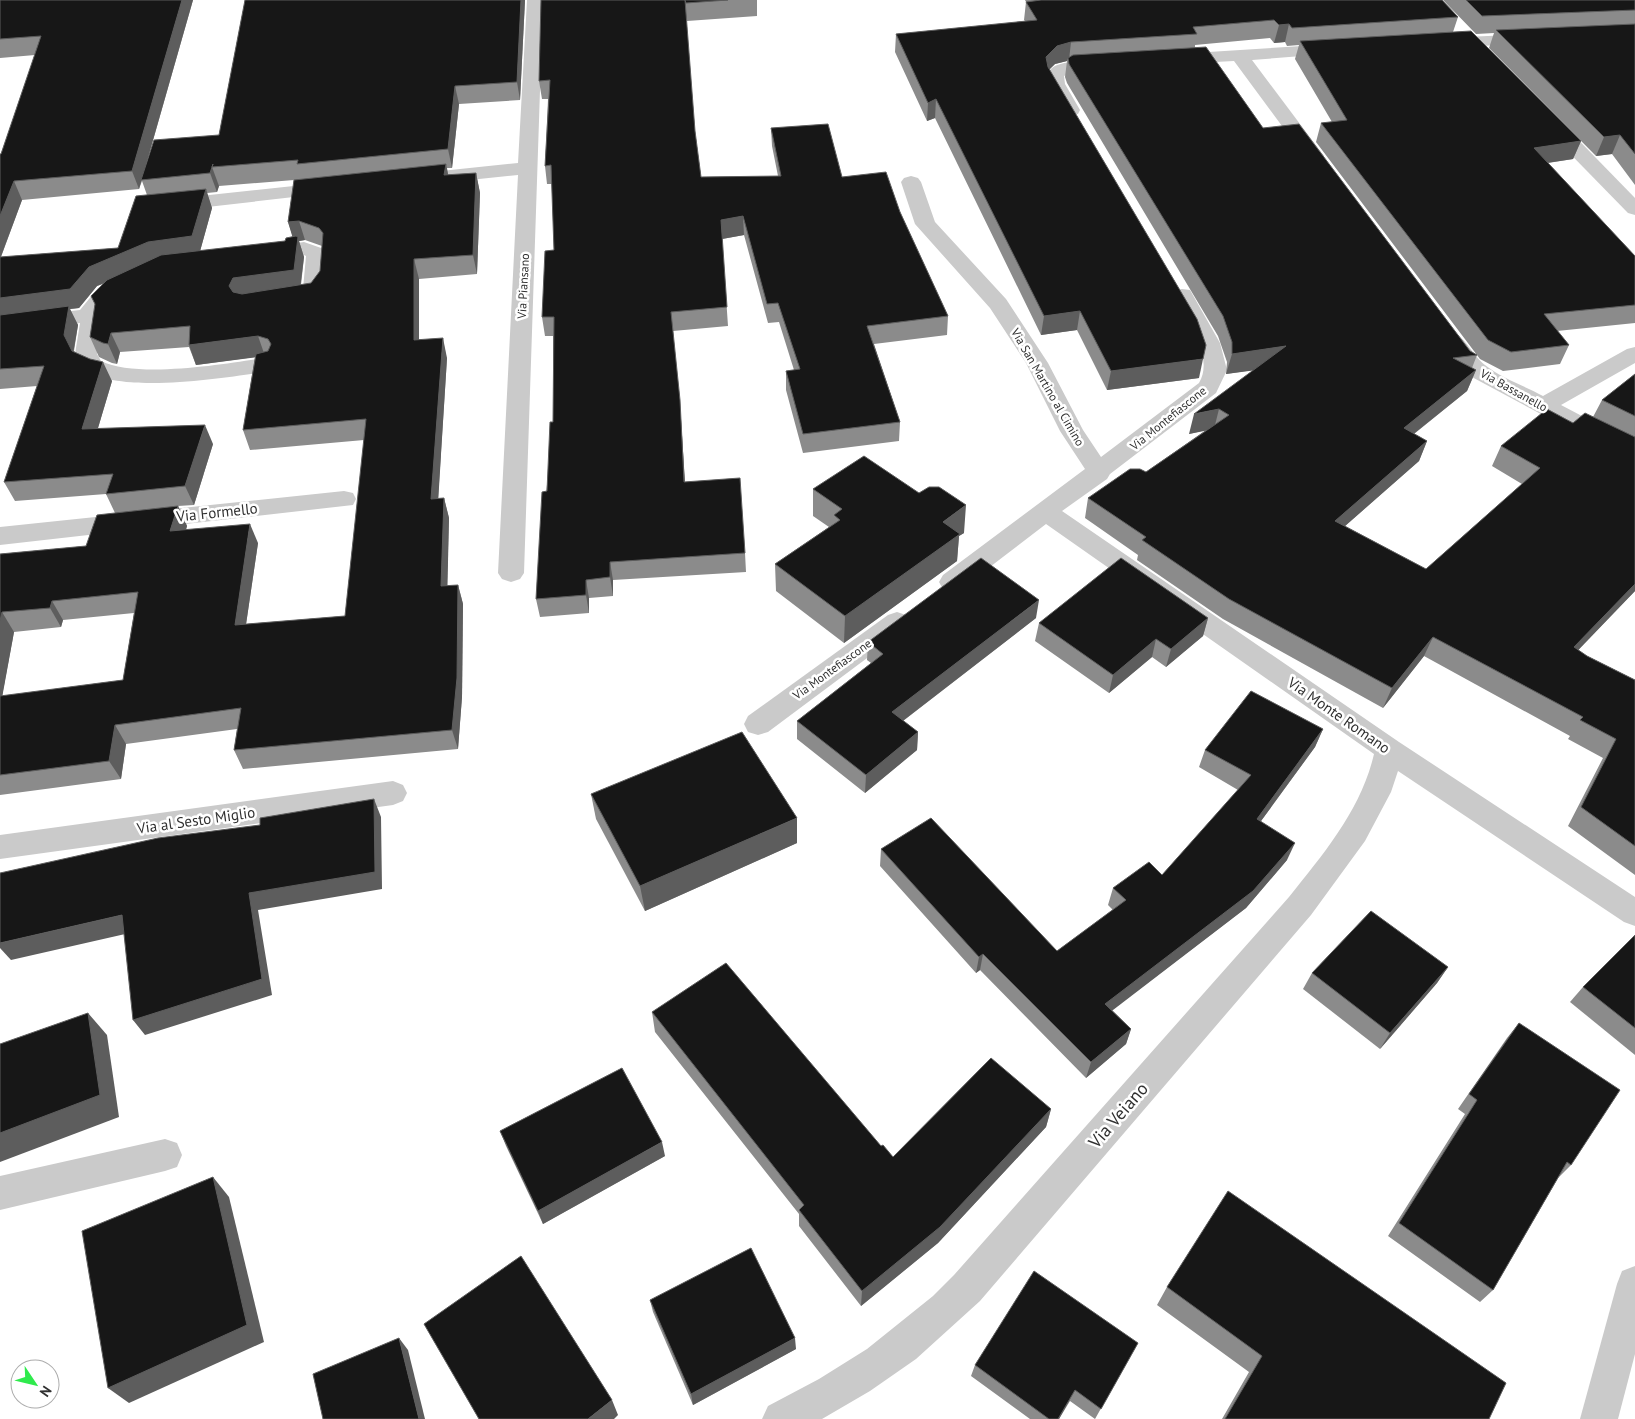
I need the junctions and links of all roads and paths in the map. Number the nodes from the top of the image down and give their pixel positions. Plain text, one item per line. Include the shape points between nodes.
1 (535, 0) edge
2 (1548, 38) edge
3 (1423, 44) edge
4 (1355, 48) edge
5 (1239, 55) junction
6 (1154, 61) edge
7 (1126, 63) edge
8 (1540, 111) edge
9 (1080, 127) edge
10 (529, 168) junction
11 (1328, 174) edge
12 (420, 179) edge
13 (911, 182) dead end
14 (352, 186) edge
15 (155, 206) edge
16 (1635, 209) edge
17 (239, 256) edge
18 (144, 274) edge
19 (1169, 275) edge
20 (267, 303) edge
21 (87, 316) junction
22 (1435, 318) edge
23 (0, 326) edge
24 (1635, 354) edge
25 (265, 365) edge
26 (1543, 406) junction
27 (1635, 454) edge
28 (1098, 473) junction
29 (344, 499) dead end
30 (1046, 512) junction
31 (0, 536) edge
32 (511, 573) dead end
33 (934, 595) edge
34 (910, 612) edge
35 (758, 724) dead end
36 (1389, 750) junction
37 (392, 794) dead end
38 (0, 847) edge
39 (1635, 913) edge
40 (166, 1155) dead end
41 (0, 1193) edge
42 (1635, 1284) edge
43 (781, 1419) edge
44 (1599, 1419) edge

1 - 10 street, Via Piansano
2 - 3 street
4 - 5 street
5 - 6 street
5 - 11 street
7 - 9 street via 1068,67 1055,74 1056,84
8 - 16 street
10 - 12 street
10 - 32 street, Via Piansano
13 - 28 street, Via San Martino al Cimino via 925,224 998,304 1036,363
14 - 15 street
17 - 20 street via 304,248 317,253 313,291 309,296
18 - 21 street via 106,293
19 - 28 street, Via Montefiascone via 1205,337 1215,363 1214,378 1201,394
21 - 23 street
21 - 25 street via 91,324 85,355 99,369 168,377
22 - 26 street, Via Bassanello via 1474,368
24 - 26 street
26 - 27 street, Via Bassanello
28 - 30 street, Via Montefiascone
29 - 31 street, Via Formello
30 - 33 street, Via Montefiascone
30 - 36 street, Via Monte Romano
34 - 35 street, Via Montefiascone
36 - 39 street, Via Monte Romano
36 - 43 street, Via Veiano via 1384,775 1373,799 1344,846 1300,906 967,1288 942,1315 890,1357 818,1402
37 - 38 street, Via al Sesto Miglio
40 - 41 street
42 - 44 street

